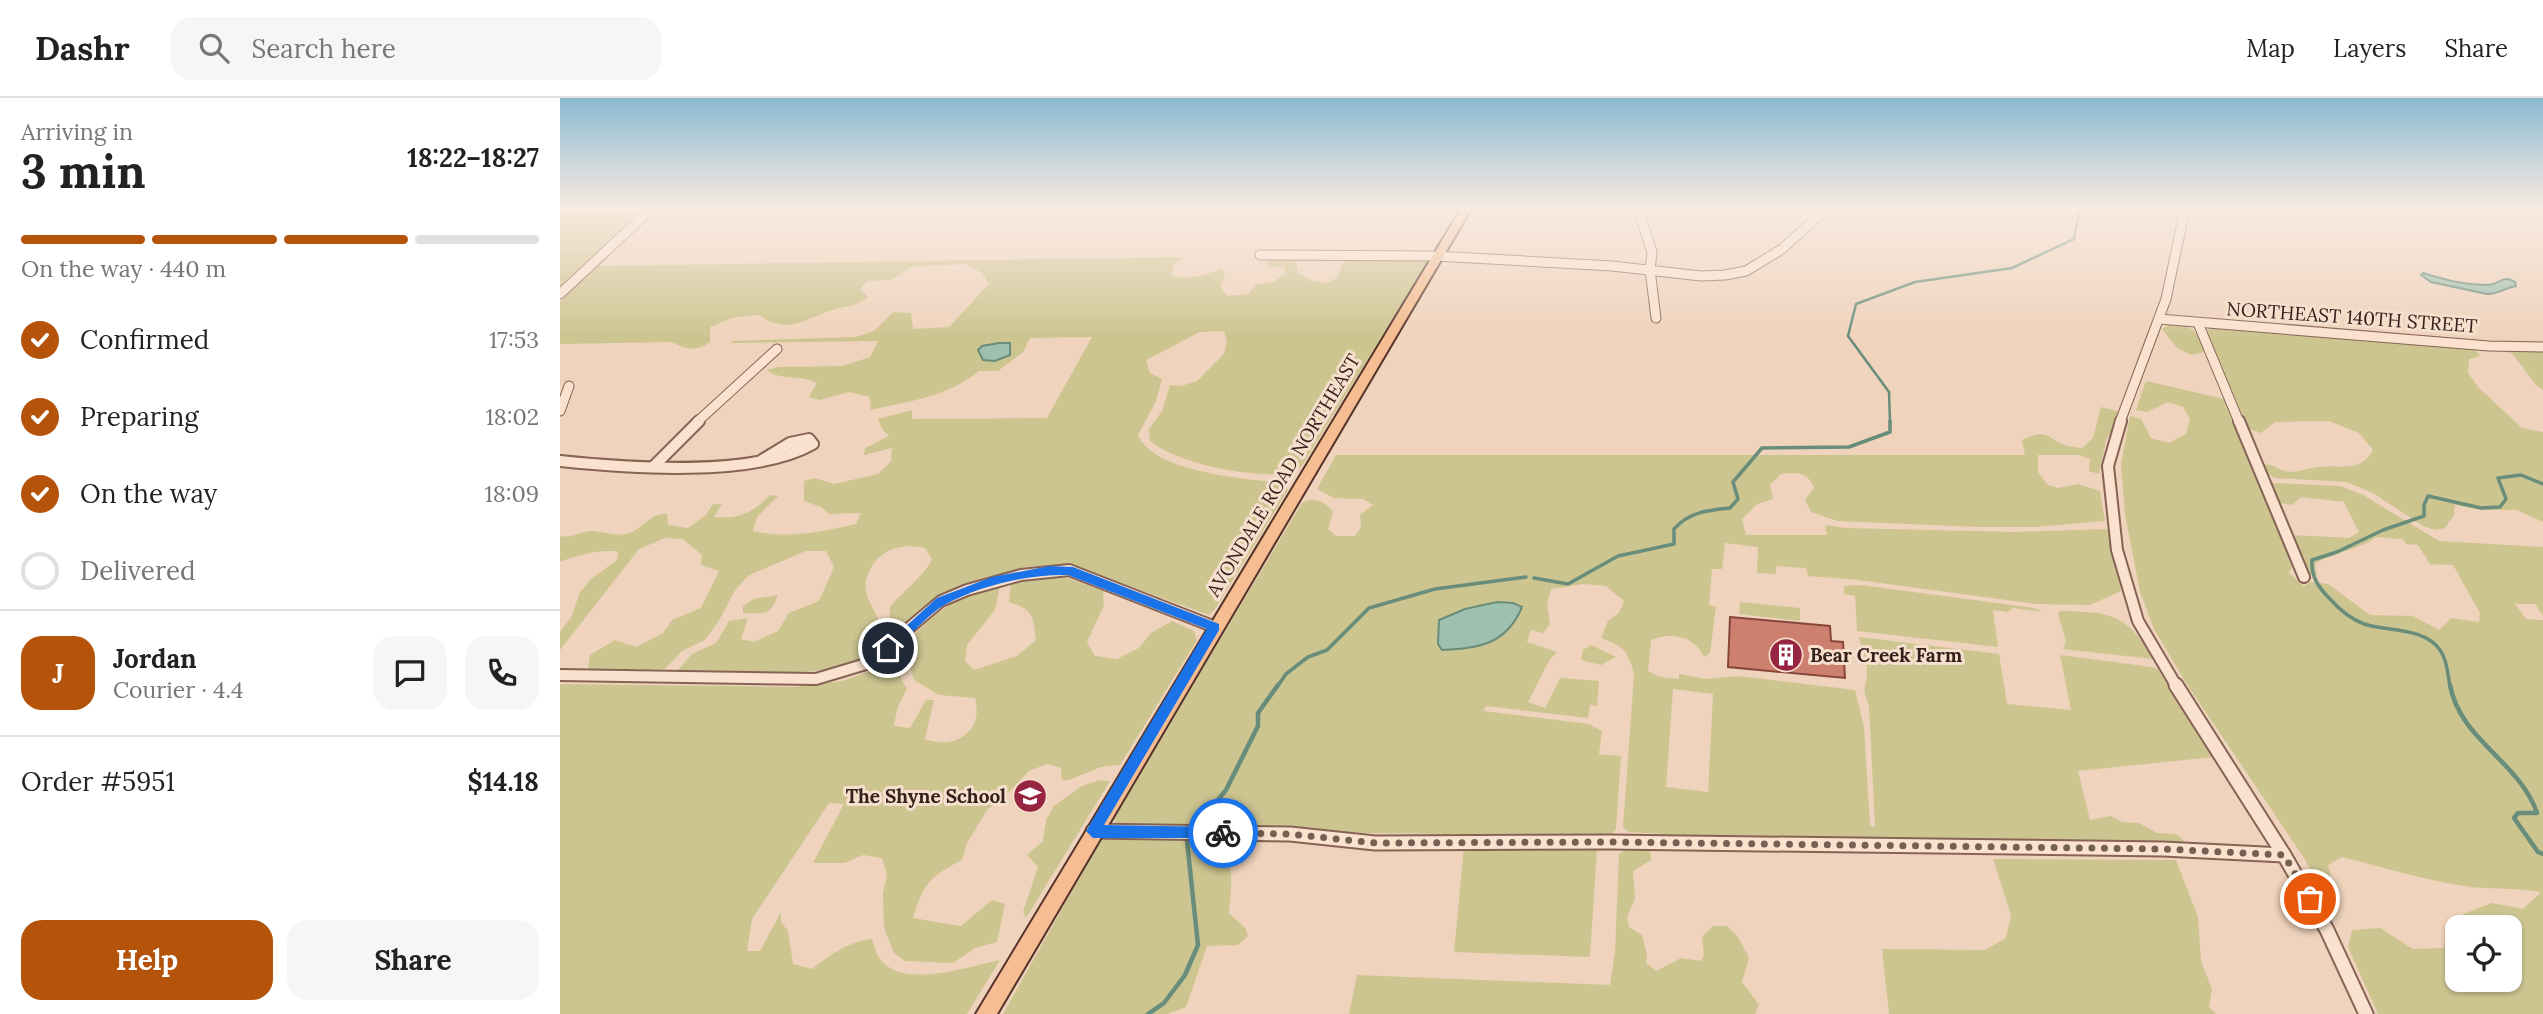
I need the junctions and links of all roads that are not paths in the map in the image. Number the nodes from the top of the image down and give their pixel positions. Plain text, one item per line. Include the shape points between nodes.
1 (605, 252) edge
2 (1439, 252) edge
3 (1651, 252) edge
4 (1778, 252) edge
5 (2176, 252) edge
6 (1260, 255) dead end
7 (1436, 256) junction
8 (1650, 270) junction
9 (560, 294) edge
10 (1656, 318) dead end
11 (2159, 318) junction
12 (2198, 323) junction
13 (2543, 347) edge
14 (777, 349) dead end
15 (569, 386) dead end
16 (560, 411) edge
17 (762, 460) dead end
18 (560, 461) edge
19 (653, 467) junction
20 (2304, 577) dead end
21 (1215, 627) junction
22 (560, 676) edge
23 (1093, 831) junction
24 (2284, 855) junction
25 (986, 1014) edge
26 (2366, 1014) edge

1 - 9 street
2 - 7 main road, AVONDALE ROAD NORTHEAST
3 - 8 street
4 - 8 street via 1746,271 1725,275
5 - 11 street
6 - 7 street
7 - 8 street
7 - 21 main road, AVONDALE ROAD NORTHEAST
8 - 10 street
11 - 12 street, NORTHEAST 140TH STREET
11 - 24 street via 2108,466 2117,550 2132,606 2155,652
12 - 13 street, NORTHEAST 140TH STREET
12 - 20 street
14 - 19 street
15 - 16 street
17 - 19 street
18 - 19 street
21 - 22 street via 1069,570 1050,570 992,582 941,601 866,664 828,676 769,680
21 - 23 main road, AVONDALE ROAD NORTHEAST
23 - 24 street via 1290,834 1375,843 2163,849
23 - 25 main road, AVONDALE ROAD NORTHEAST
24 - 26 street via 2327,930

